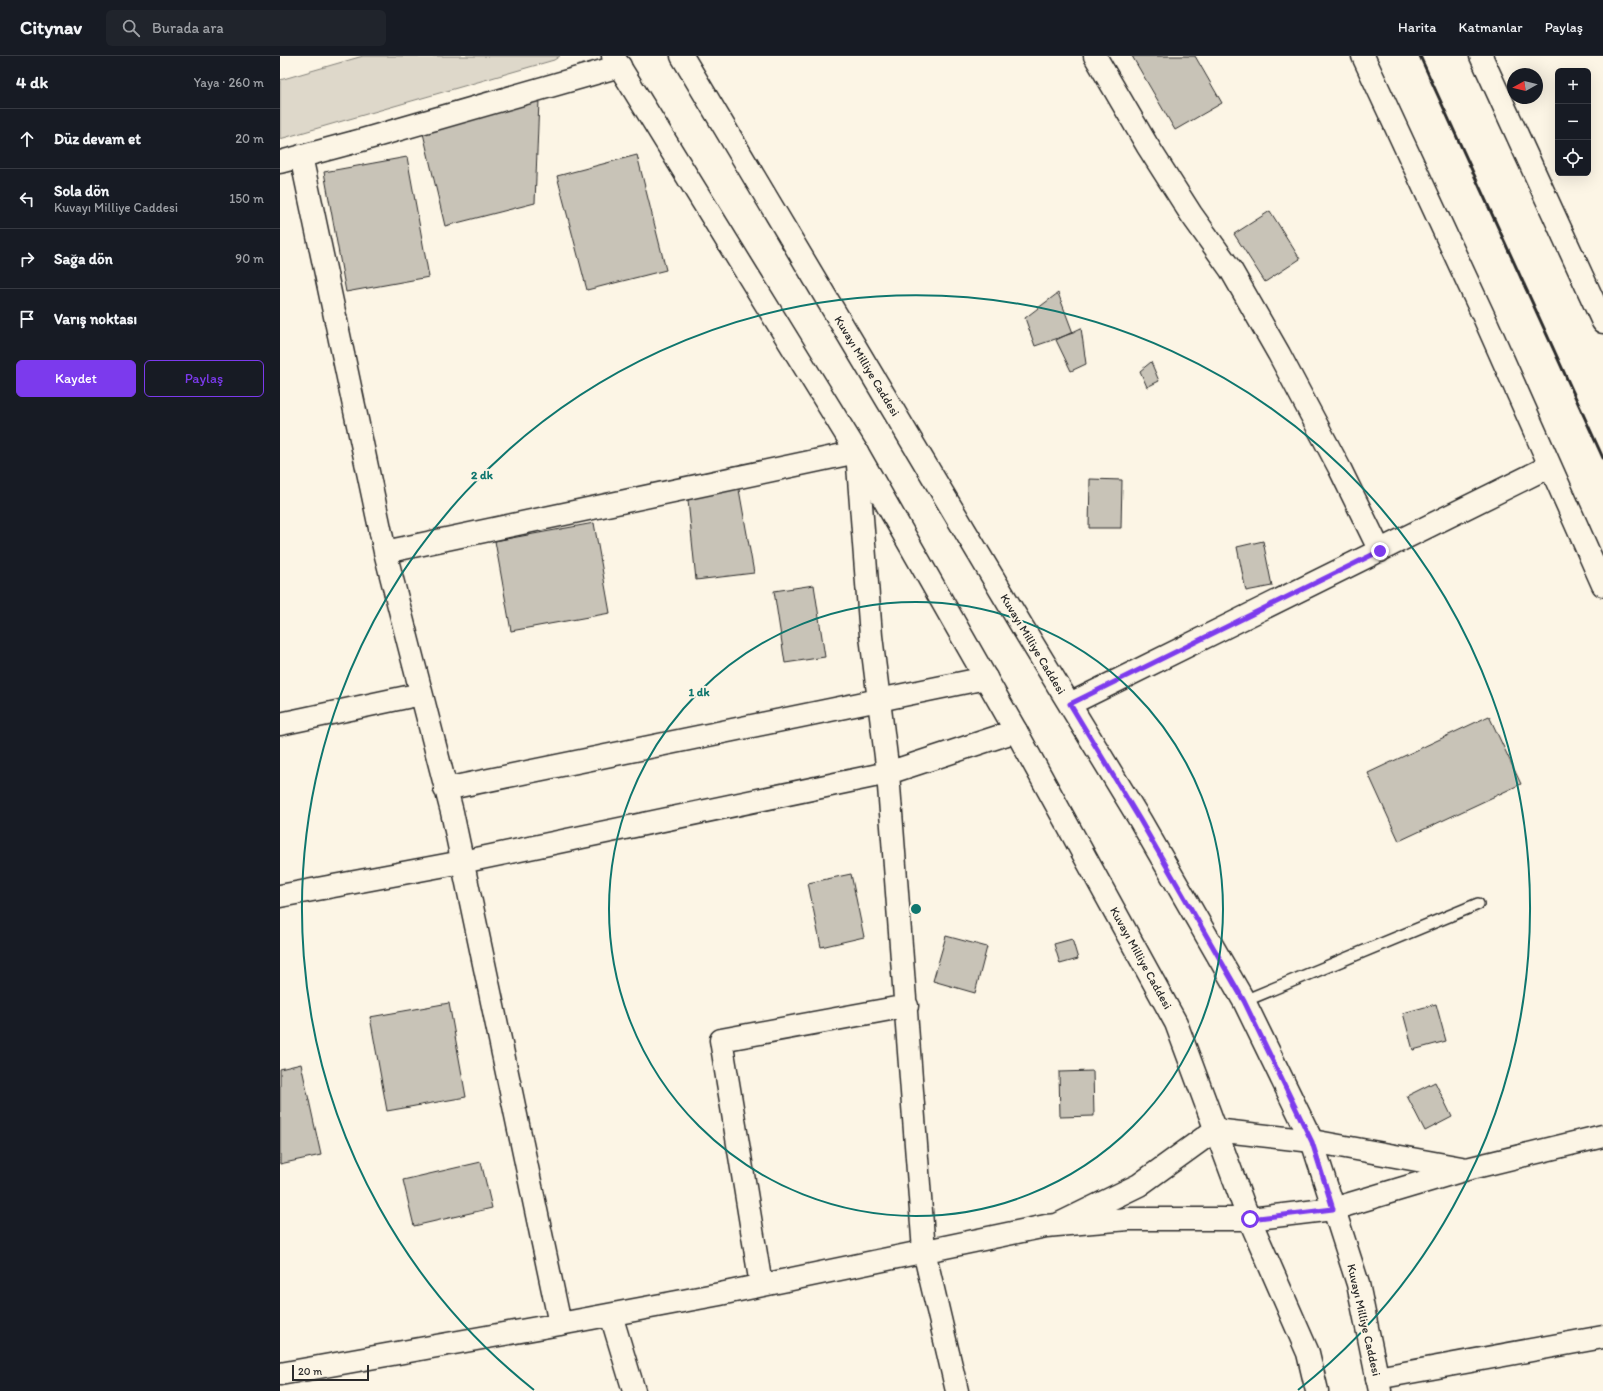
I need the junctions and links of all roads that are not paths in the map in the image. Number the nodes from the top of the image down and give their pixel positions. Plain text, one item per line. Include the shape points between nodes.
1 (683, 56) edge
2 (1095, 56) edge
3 (1363, 56) edge
4 (1481, 56) edge
5 (617, 61) edge
6 (301, 156) junction
7 (280, 162) edge
8 (1603, 322) edge
9 (857, 452) junction
10 (1550, 466) junction
11 (1380, 551) junction
12 (385, 552) junction
13 (1603, 585) edge
14 (986, 678) junction
15 (421, 694) junction
16 (879, 700) junction
17 (1070, 704) junction
18 (280, 724) edge
19 (1016, 731) junction
20 (888, 773) junction
21 (445, 789) junction
22 (462, 862) junction
23 (280, 896) edge
24 (1478, 904) dead end
25 (1244, 1001) junction
26 (907, 1006) junction
27 (1215, 1130) junction
28 (1603, 1136) edge
29 (1312, 1142) junction
30 (1467, 1169) junction
31 (1333, 1209) junction
32 (1250, 1219) junction
33 (1057, 1225) junction
34 (924, 1251) junction
35 (761, 1285) junction
36 (611, 1315) junction
37 (560, 1324) junction
38 (1603, 1337) edge
39 (282, 1377) edge
40 (1379, 1385) edge
41 (634, 1391) edge
42 (957, 1391) edge
43 (1317, 1391) edge

1 - 17 street, Kuvayı Milliye Caddesi
2 - 11 street via 1179,195 1235,277 1340,469
3 - 10 street
4 - 8 street
5 - 6 street via 362,140
5 - 9 street, Kuvayı Milliye Caddesi
6 - 7 street
6 - 12 street
9 - 12 street
9 - 14 street, Kuvayı Milliye Caddesi
9 - 16 street via 871,636
10 - 11 street
10 - 13 street
11 - 17 street
12 - 15 street
14 - 16 street
14 - 19 street, Kuvayı Milliye Caddesi
15 - 18 street
15 - 21 street
16 - 20 street
16 - 21 street
17 - 25 street, Kuvayı Milliye Caddesi
19 - 20 street
19 - 27 street, Kuvayı Milliye Caddesi via 1176,1023
20 - 22 street
20 - 26 street
21 - 22 street
22 - 23 street
22 - 37 street
24 - 25 lane
25 - 29 street, Kuvayı Milliye Caddesi
26 - 34 street
26 - 35 street via 721,1040
27 - 29 street
27 - 32 street, Kuvayı Milliye Caddesi
27 - 33 street via 1139,1185
28 - 30 street
29 - 30 street
29 - 31 street, Kuvayı Milliye Caddesi
30 - 31 street
31 - 32 street
31 - 40 street, Kuvayı Milliye Caddesi via 1358,1284
32 - 33 street via 1128,1219
32 - 43 street, Kuvayı Milliye Caddesi via 1308,1352
33 - 34 street
34 - 35 street
34 - 42 street
35 - 36 street
36 - 37 street
36 - 41 street
37 - 39 street
38 - 40 street

